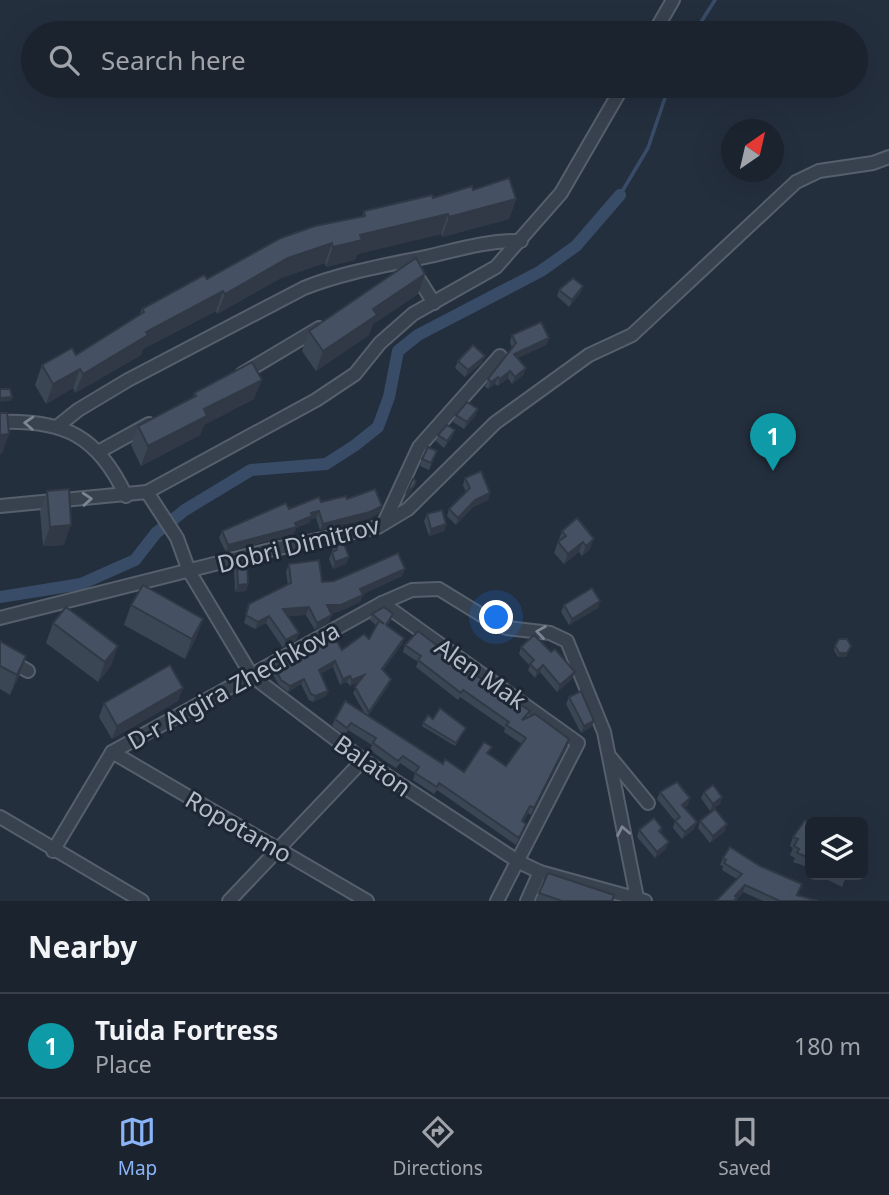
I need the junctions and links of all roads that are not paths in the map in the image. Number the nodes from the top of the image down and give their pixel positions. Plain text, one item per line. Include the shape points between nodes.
1 (673, 0) edge
2 (682, 0) edge
3 (666, 14) junction
4 (662, 21) edge
5 (616, 98) edge
6 (889, 157) edge
7 (521, 241) junction
8 (385, 282) edge
9 (434, 303) junction
10 (329, 321) edge
11 (500, 356) dead end
12 (234, 378) edge
13 (161, 418) edge
14 (0, 422) edge
15 (58, 426) junction
16 (100, 451) junction
17 (146, 492) junction
18 (126, 496) junction
19 (0, 506) edge
20 (384, 523) junction
21 (189, 571) junction
22 (382, 603) junction
23 (0, 618) edge
24 (0, 655) edge
25 (28, 671) edge
26 (252, 676) junction
27 (112, 752) junction
28 (608, 755) junction
29 (363, 760) junction
30 (648, 803) dead end
31 (0, 817) edge
32 (53, 850) junction
33 (280, 850) junction
34 (519, 862) junction
35 (540, 872) junction
36 (641, 900) edge
37 (142, 901) edge
38 (229, 901) edge
39 (367, 901) edge
40 (497, 901) edge
41 (527, 901) edge

1 - 3 street
2 - 3 street
3 - 4 street
5 - 7 street via 561,193
6 - 20 street, Dobri Dimitrov via 819,171 796,182 632,335 589,355 495,423 408,509
7 - 9 street via 496,267
7 - 15 street via 503,240 314,284 128,380
8 - 9 street via 408,268 414,270
9 - 17 street via 413,314 380,343 355,374 316,400
10 - 12 street
11 - 20 street via 419,447
13 - 16 street
15 -> 14 street
15 - 16 street
16 - 18 street
17 - 18 street
17 - 21 street, Balaton via 177,538
19 -> 18 street
20 - 21 street, Dobri Dimitrov
21 - 23 street, Dobri Dimitrov
21 - 26 street, Balaton
22 - 26 street, D-r Argira Zhechkova
28 -> 22 street, D-r Argira Zhechkova via 593,701 567,641 550,633 496,624 439,589 412,590
22 - 34 street, Alen Mak via 578,744
24 - 25 street
26 - 27 street, D-r Argira Zhechkova
26 - 29 street, Balaton
27 - 32 street, D-r Argira Zhechkova
27 - 33 street, Ropotamo
28 - 30 street
36 -> 28 street
29 - 33 street
29 - 34 street, Balaton
31 - 32 street
32 - 37 street
33 - 38 street
33 - 39 street, Ropotamo
34 - 35 street, Balaton
34 - 40 street
35 - 36 street, Balaton
35 - 41 street

